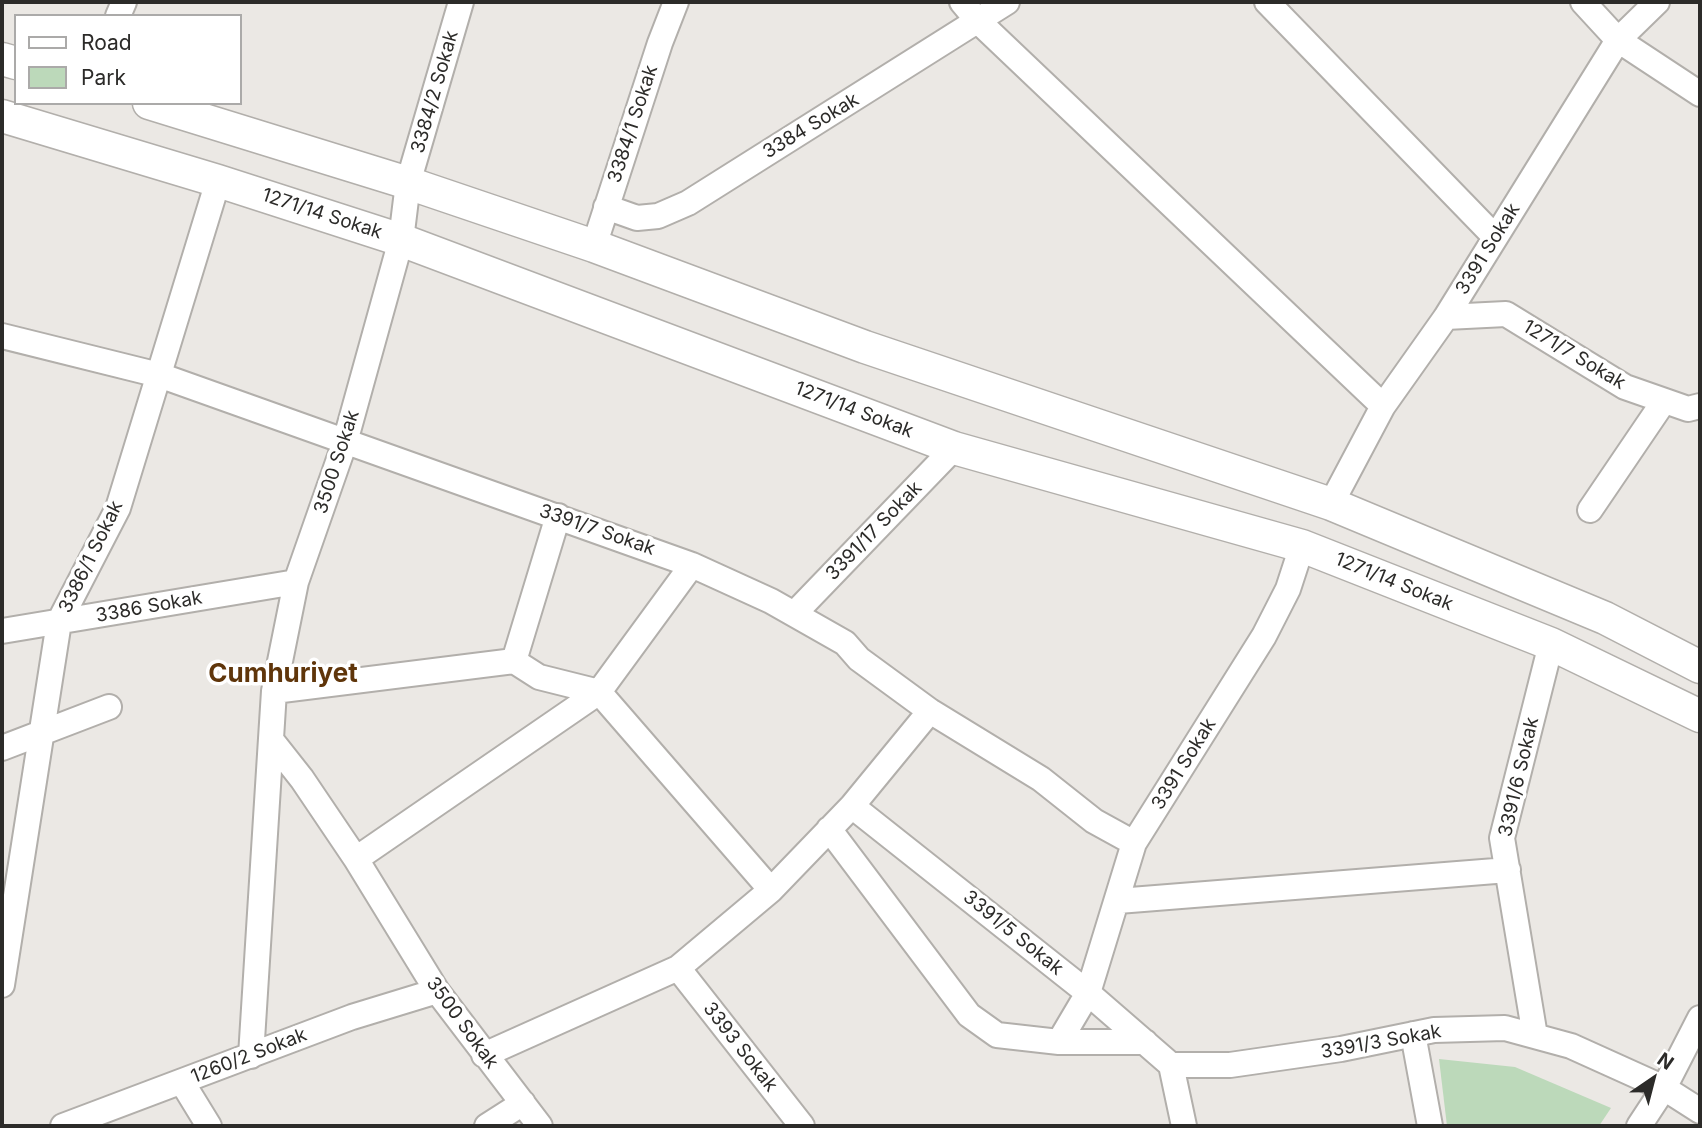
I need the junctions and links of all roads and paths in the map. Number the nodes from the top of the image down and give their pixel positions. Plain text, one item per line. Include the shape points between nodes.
1 (461, 2) edge
2 (676, 2) edge
3 (1007, 2) edge
4 (1267, 2) edge
5 (1583, 2) edge
6 (1657, 2) edge
7 (970, 11) edge
8 (1618, 40) junction
9 (1700, 93) edge
10 (155, 105) edge
11 (2, 116) edge
12 (218, 181) junction
13 (408, 183) junction
14 (606, 206) junction
15 (1495, 237) junction
16 (401, 240) junction
17 (594, 246) junction
18 (1446, 317) junction
19 (2, 336) edge
20 (159, 375) junction
21 (1664, 401) junction
22 (1383, 406) junction
23 (1700, 406) edge
24 (345, 442) junction
25 (954, 448) junction
26 (1331, 504) junction
27 (1590, 510) dead end
28 (558, 516) junction
29 (1302, 546) junction
30 (692, 565) junction
31 (296, 582) junction
32 (794, 614) junction
33 (59, 622) junction
34 (2, 631) edge
35 (1551, 644) junction
36 (514, 660) junction
37 (1700, 667) edge
38 (274, 691) junction
39 (599, 692) junction
40 (109, 707) dead end
41 (930, 711) junction
42 (1700, 716) edge
43 (41, 732) junction
44 (272, 741) junction
45 (2, 748) edge
46 (852, 806) junction
47 (829, 829) junction
48 (1135, 843) junction
49 (356, 859) junction
50 (1508, 870) junction
51 (771, 890) junction
52 (1118, 901) junction
53 (678, 968) junction
54 (2, 985) edge
55 (437, 990) junction
56 (1088, 993) junction
57 (1700, 1018) edge
58 (1413, 1034) junction
59 (1535, 1036) junction
60 (1059, 1042) junction
61 (1145, 1042) junction
62 (251, 1055) junction
63 (484, 1055) junction
64 (1171, 1065) junction
65 (182, 1082) junction
66 (1664, 1088) junction
67 (523, 1104) junction
68 (1700, 1111) edge
69 (63, 1126) edge
70 (209, 1126) edge
71 (487, 1126) edge
72 (541, 1126) edge
73 (802, 1126) edge
74 (1184, 1126) edge
75 (1430, 1126) edge
76 (1639, 1126) edge

1 - 13 street, 3384/2 Sokak
2 - 14 street, 3384/1 Sokak
3 - 7 street, 3384 Sokak
4 - 15 street
5 - 8 street
6 - 8 street, 3391 Sokak
7 - 14 street, 3384 Sokak via 688,203 658,216 637,218
7 - 22 street
8 - 9 street
8 - 15 street, 3391 Sokak
10 - 13 street
11 - 12 street, 1271/14 Sokak
12 - 16 street, 1271/14 Sokak
12 - 20 street, 3386/1 Sokak
13 - 16 street, 3500 Sokak
13 - 17 street
14 - 17 street, 3384/1 Sokak
15 - 18 street, 3391 Sokak
16 - 24 street, 3500 Sokak
16 - 25 street, 1271/14 Sokak
17 - 26 street via 865,347
18 - 21 street, 1271/7 Sokak via 1506,314 1625,387
18 - 22 street, 3391 Sokak
19 - 20 street, 3391/7 Sokak
20 - 24 street, 3391/7 Sokak
20 - 33 street, 3386/1 Sokak via 118,508
21 - 23 street, 1271/7 Sokak via 1688,409
21 - 27 street
22 - 26 street, 3391 Sokak
24 - 28 street, 3391/7 Sokak
24 - 31 street, 3500 Sokak
25 - 29 street, 1271/14 Sokak
25 - 32 street, 3391/17 Sokak
26 - 37 street via 1605,618
28 - 30 street, 3391/7 Sokak
28 - 36 street
29 - 35 street, 1271/14 Sokak
29 - 48 street, 3391 Sokak via 1288,589 1264,636
30 - 32 street, 3391/7 Sokak
30 - 39 street
31 - 33 street, 3386 Sokak
31 - 38 street, 3500 Sokak
32 - 41 street, 3391/7 Sokak via 845,643 859,659
33 - 34 street, 3386 Sokak
33 - 43 street, 3386/1 Sokak
35 - 42 street, 1271/14 Sokak
35 - 50 street, 3391/6 Sokak via 1502,838
36 - 38 street
36 - 39 street via 539,677
38 - 44 street, 3500 Sokak
39 - 49 street
39 - 51 street
40 - 43 street
41 - 46 street
41 - 48 street, 3391/7 Sokak via 1041,779 1094,821
43 - 45 street
43 - 54 street, 3386/1 Sokak
44 - 49 street, 3500 Sokak
44 - 62 street, 3500 Sokak
46 - 47 street
46 - 56 street, 3391/5 Sokak
47 - 51 street
47 - 60 street via 969,1015 997,1035
48 - 52 street, 3391 Sokak
49 - 55 street, 3500 Sokak
50 - 52 street
50 - 59 street, 3391/6 Sokak
51 - 53 street
52 - 56 street, 3391 Sokak
53 - 63 street
53 - 73 street, 3393 Sokak
55 - 62 street, 1260/2 Sokak
55 - 63 street, 3500 Sokak
56 - 60 street, 3391 Sokak
56 - 61 street, 3391/5 Sokak
57 - 66 street
58 - 59 street, 3391/3 Sokak via 1505,1028
58 - 64 street, 3391/3 Sokak via 1230,1065
58 - 75 street
59 - 66 street, 3391/3 Sokak via 1571,1046
60 - 61 street
61 - 64 street, 3391/5 Sokak
62 - 65 street, 1260/2 Sokak
63 - 67 street, 3500 Sokak
64 - 74 street
65 - 69 street, 1260/2 Sokak
65 - 70 street
66 - 68 street, 3391/3 Sokak
66 - 76 street
67 - 71 street
67 - 72 street, 3500 Sokak

